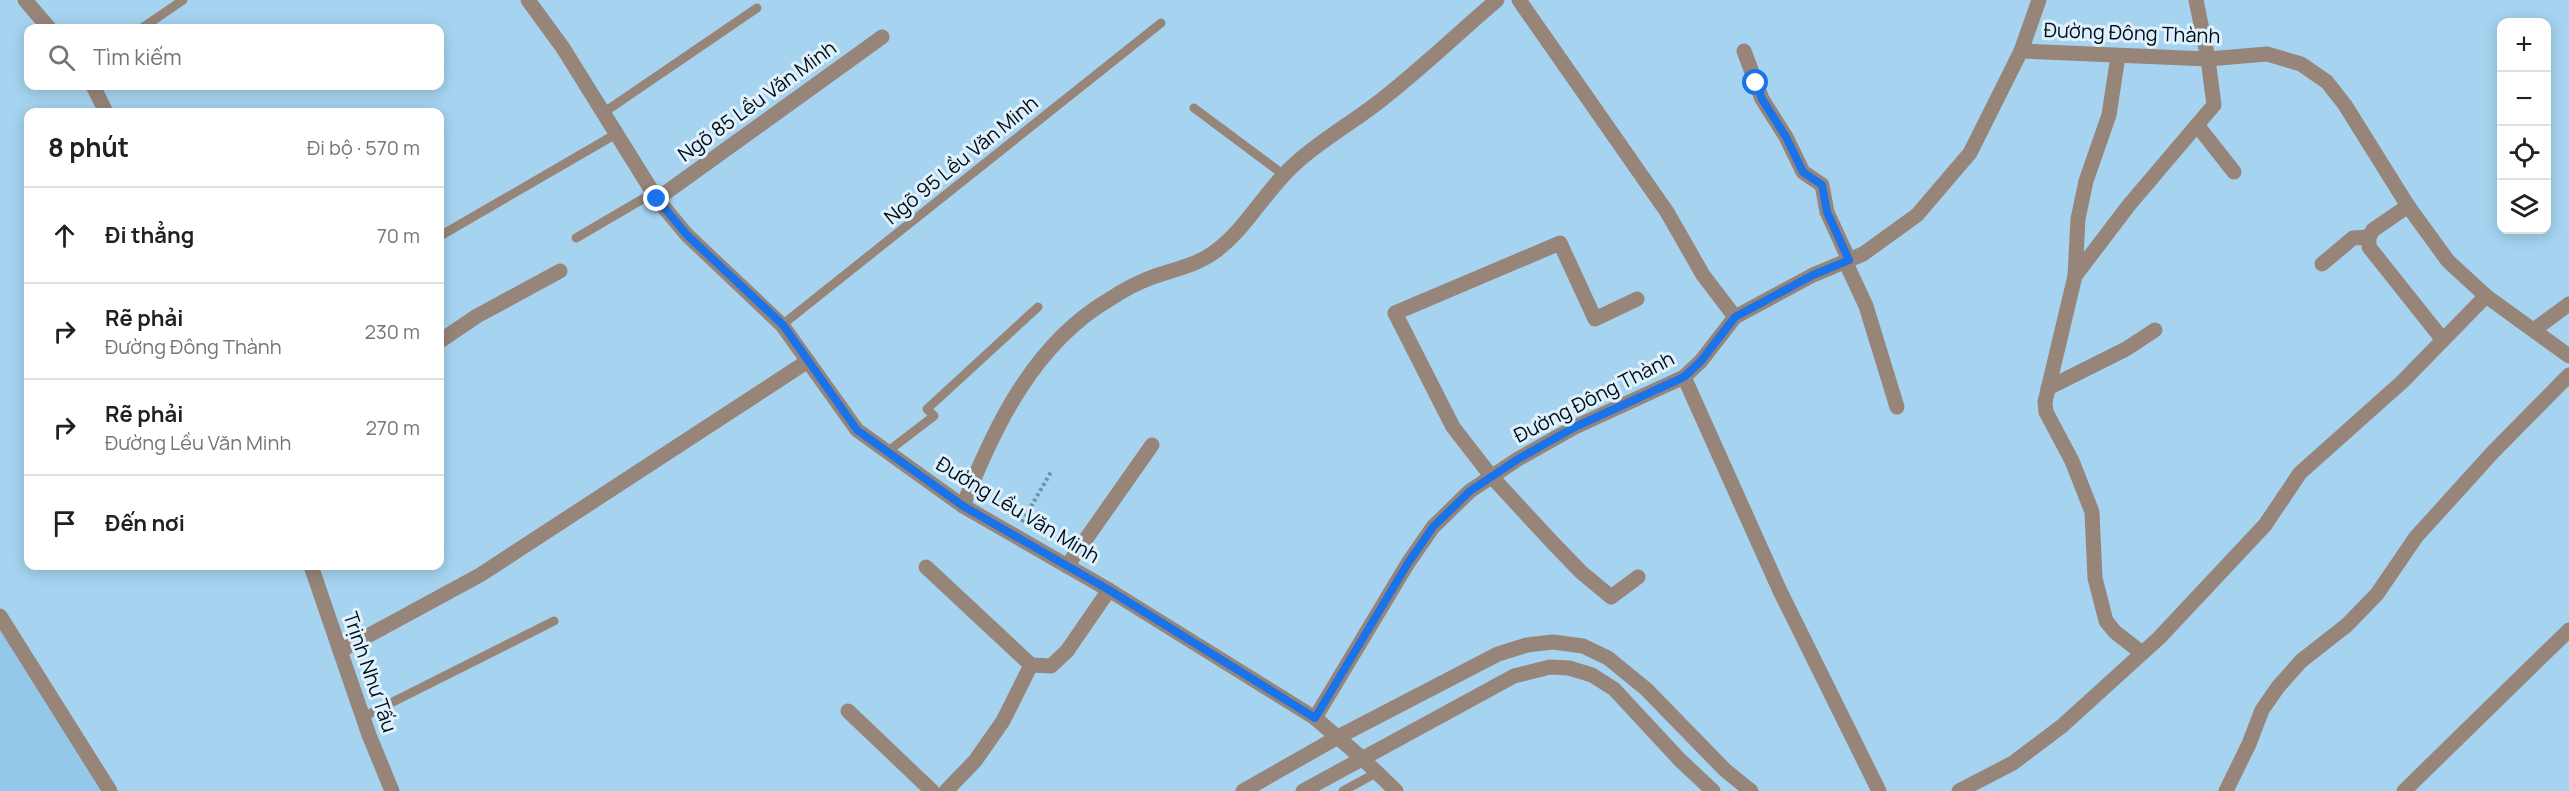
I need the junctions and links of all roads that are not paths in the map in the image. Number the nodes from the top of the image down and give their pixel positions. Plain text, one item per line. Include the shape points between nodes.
1 (25, 0) edge
2 (183, 0) edge
3 (528, 0) edge
4 (1497, 0) edge
5 (1519, 0) edge
6 (2039, 0) edge
7 (2196, 0) edge
8 (757, 9) dead end
9 (1161, 23) dead end
10 (46, 24) edge
11 (148, 24) edge
12 (882, 37) dead end
13 (1744, 51) dead end
14 (2021, 51) junction
15 (2118, 56) junction
16 (2208, 58) junction
17 (95, 90) edge
18 (104, 108) edge
19 (1194, 108) dead end
20 (603, 113) junction
21 (2197, 125) junction
22 (616, 134) junction
23 (2234, 172) dead end
24 (1284, 175) junction
25 (655, 196) junction
26 (2408, 206) junction
27 (444, 234) edge
28 (2369, 237) junction
29 (576, 238) dead end
30 (1847, 260) junction
31 (2322, 264) dead end
32 (560, 271) dead end
33 (2075, 276) junction
34 (2486, 296) junction
35 (1637, 299) dead end
36 (2569, 304) edge
37 (1038, 307) dead end
38 (1735, 317) junction
39 (783, 325) junction
40 (2535, 329) junction
41 (2156, 330) dead end
42 (444, 338) edge
43 (2443, 340) junction
44 (2569, 356) edge
45 (808, 361) junction
46 (2569, 375) edge
47 (1684, 377) junction
48 (2048, 388) junction
49 (1897, 407) dead end
50 (1152, 445) dead end
51 (887, 452) junction
52 (1491, 476) junction
53 (963, 506) junction
54 (1067, 566) junction
55 (926, 567) dead end
56 (312, 570) edge
57 (1638, 577) dead end
58 (1109, 590) junction
59 (0, 616) edge
60 (554, 621) dead end
61 (2569, 630) edge
62 (339, 651) junction
63 (2142, 653) junction
64 (1030, 665) junction
65 (849, 711) dead end
66 (363, 717) junction
67 (1315, 718) junction
68 (1676, 719) junction
69 (1338, 737) junction
70 (1659, 737) junction
71 (1364, 759) junction
72 (1376, 773) junction
73 (110, 791) edge
74 (392, 791) edge
75 (932, 791) edge
76 (946, 791) edge
77 (1243, 791) edge
78 (1303, 791) edge
79 (1343, 791) edge
80 (1396, 791) edge
81 (1713, 791) edge
82 (1751, 791) edge
83 (1879, 791) edge
84 (1959, 791) edge
85 (2226, 791) edge
86 (2404, 791) edge

1 - 10 street
2 - 11 lane
3 - 20 street, Đường Lều Văn Minh via 564,48
4 - 24 street via 1378,102
5 - 38 street
6 - 14 street
7 - 16 street
8 - 20 lane
9 - 39 lane, Ngõ 95 Lều Văn Minh
12 - 25 street, Ngõ 85 Lều Văn Minh
13 - 30 street via 1762,99 1803,172 1822,185 1827,212
14 - 15 street, Đường Đông Thành
14 - 30 street, Đường Đông Thành via 1970,153 1917,216 1863,254
15 - 16 street, Đường Đông Thành
15 - 33 street via 2109,115 2085,181
16 - 21 street via 2214,105
16 - 26 street, Đường Đông Thành via 2267,54 2301,64 2327,82
17 - 18 street
19 - 24 lane
20 - 22 street, Đường Lều Văn Minh
21 - 23 street
21 - 33 street
22 - 25 street, Đường Lều Văn Minh
22 - 27 lane
24 - 53 street via 1240,230 1213,254 1148,279 1108,300 1059,338 1004,415
25 - 29 lane
25 - 39 street, Đường Lều Văn Minh via 687,235
26 - 28 street
26 - 34 street, Đường Đông Thành via 2448,261
28 - 31 street via 2353,238
28 - 43 street via 2370,247
30 - 38 street, Đường Đông Thành
30 - 49 street via 1866,306
32 - 42 street
33 - 48 street
34 - 40 street, Đường Đông Thành
34 - 43 street
35 - 52 street via 1595,319 1560,243 1395,313 1453,427
36 - 40 street
37 - 51 lane via 927,410 934,416
38 - 47 street, Đường Đông Thành
39 - 45 street, Đường Lều Văn Minh
40 - 44 street, Đường Đông Thành
41 - 48 street
43 - 63 street via 2402,382 2300,472 2265,525
45 - 51 street, Đường Lều Văn Minh via 857,430
45 - 62 street via 480,575
46 - 85 street via 2416,537 2377,594 2347,625 2301,661 2278,687 2262,710
47 - 52 street, Đường Đông Thành via 1575,427
47 - 83 street via 1779,591
48 - 63 street via 2046,412 2072,461 2092,512 2095,578 2106,621
50 - 54 street
51 - 53 street, Đường Lều Văn Minh
52 - 57 street via 1581,572 1611,597
52 - 67 street, Đường Đông Thành via 1433,527
53 - 54 street, Đường Lều Văn Minh
54 - 58 street, Đường Lều Văn Minh
55 - 64 street
56 - 62 street, Trịnh Như Tấu
58 - 64 street via 1067,651 1051,666
58 - 67 street, Đường Lều Văn Minh
59 - 73 street
60 - 66 lane
61 - 86 street
62 - 66 street, Trịnh Như Tấu
63 - 84 street via 2062,726 2013,763
64 - 76 street via 1003,721 975,761
65 - 75 street
66 - 74 street, Trịnh Như Tấu
67 - 69 street, Đường Lều Văn Minh
68 - 69 street via 1608,658 1582,646 1553,642 1498,654
68 - 70 street
68 - 82 street
69 - 71 street, Đường Lều Văn Minh
69 - 77 street
70 - 71 street via 1614,688 1592,675 1550,666 1514,676
70 - 81 street
71 - 72 street, Đường Lều Văn Minh
71 - 78 street
72 - 79 lane
72 - 80 street, Đường Lều Văn Minh

